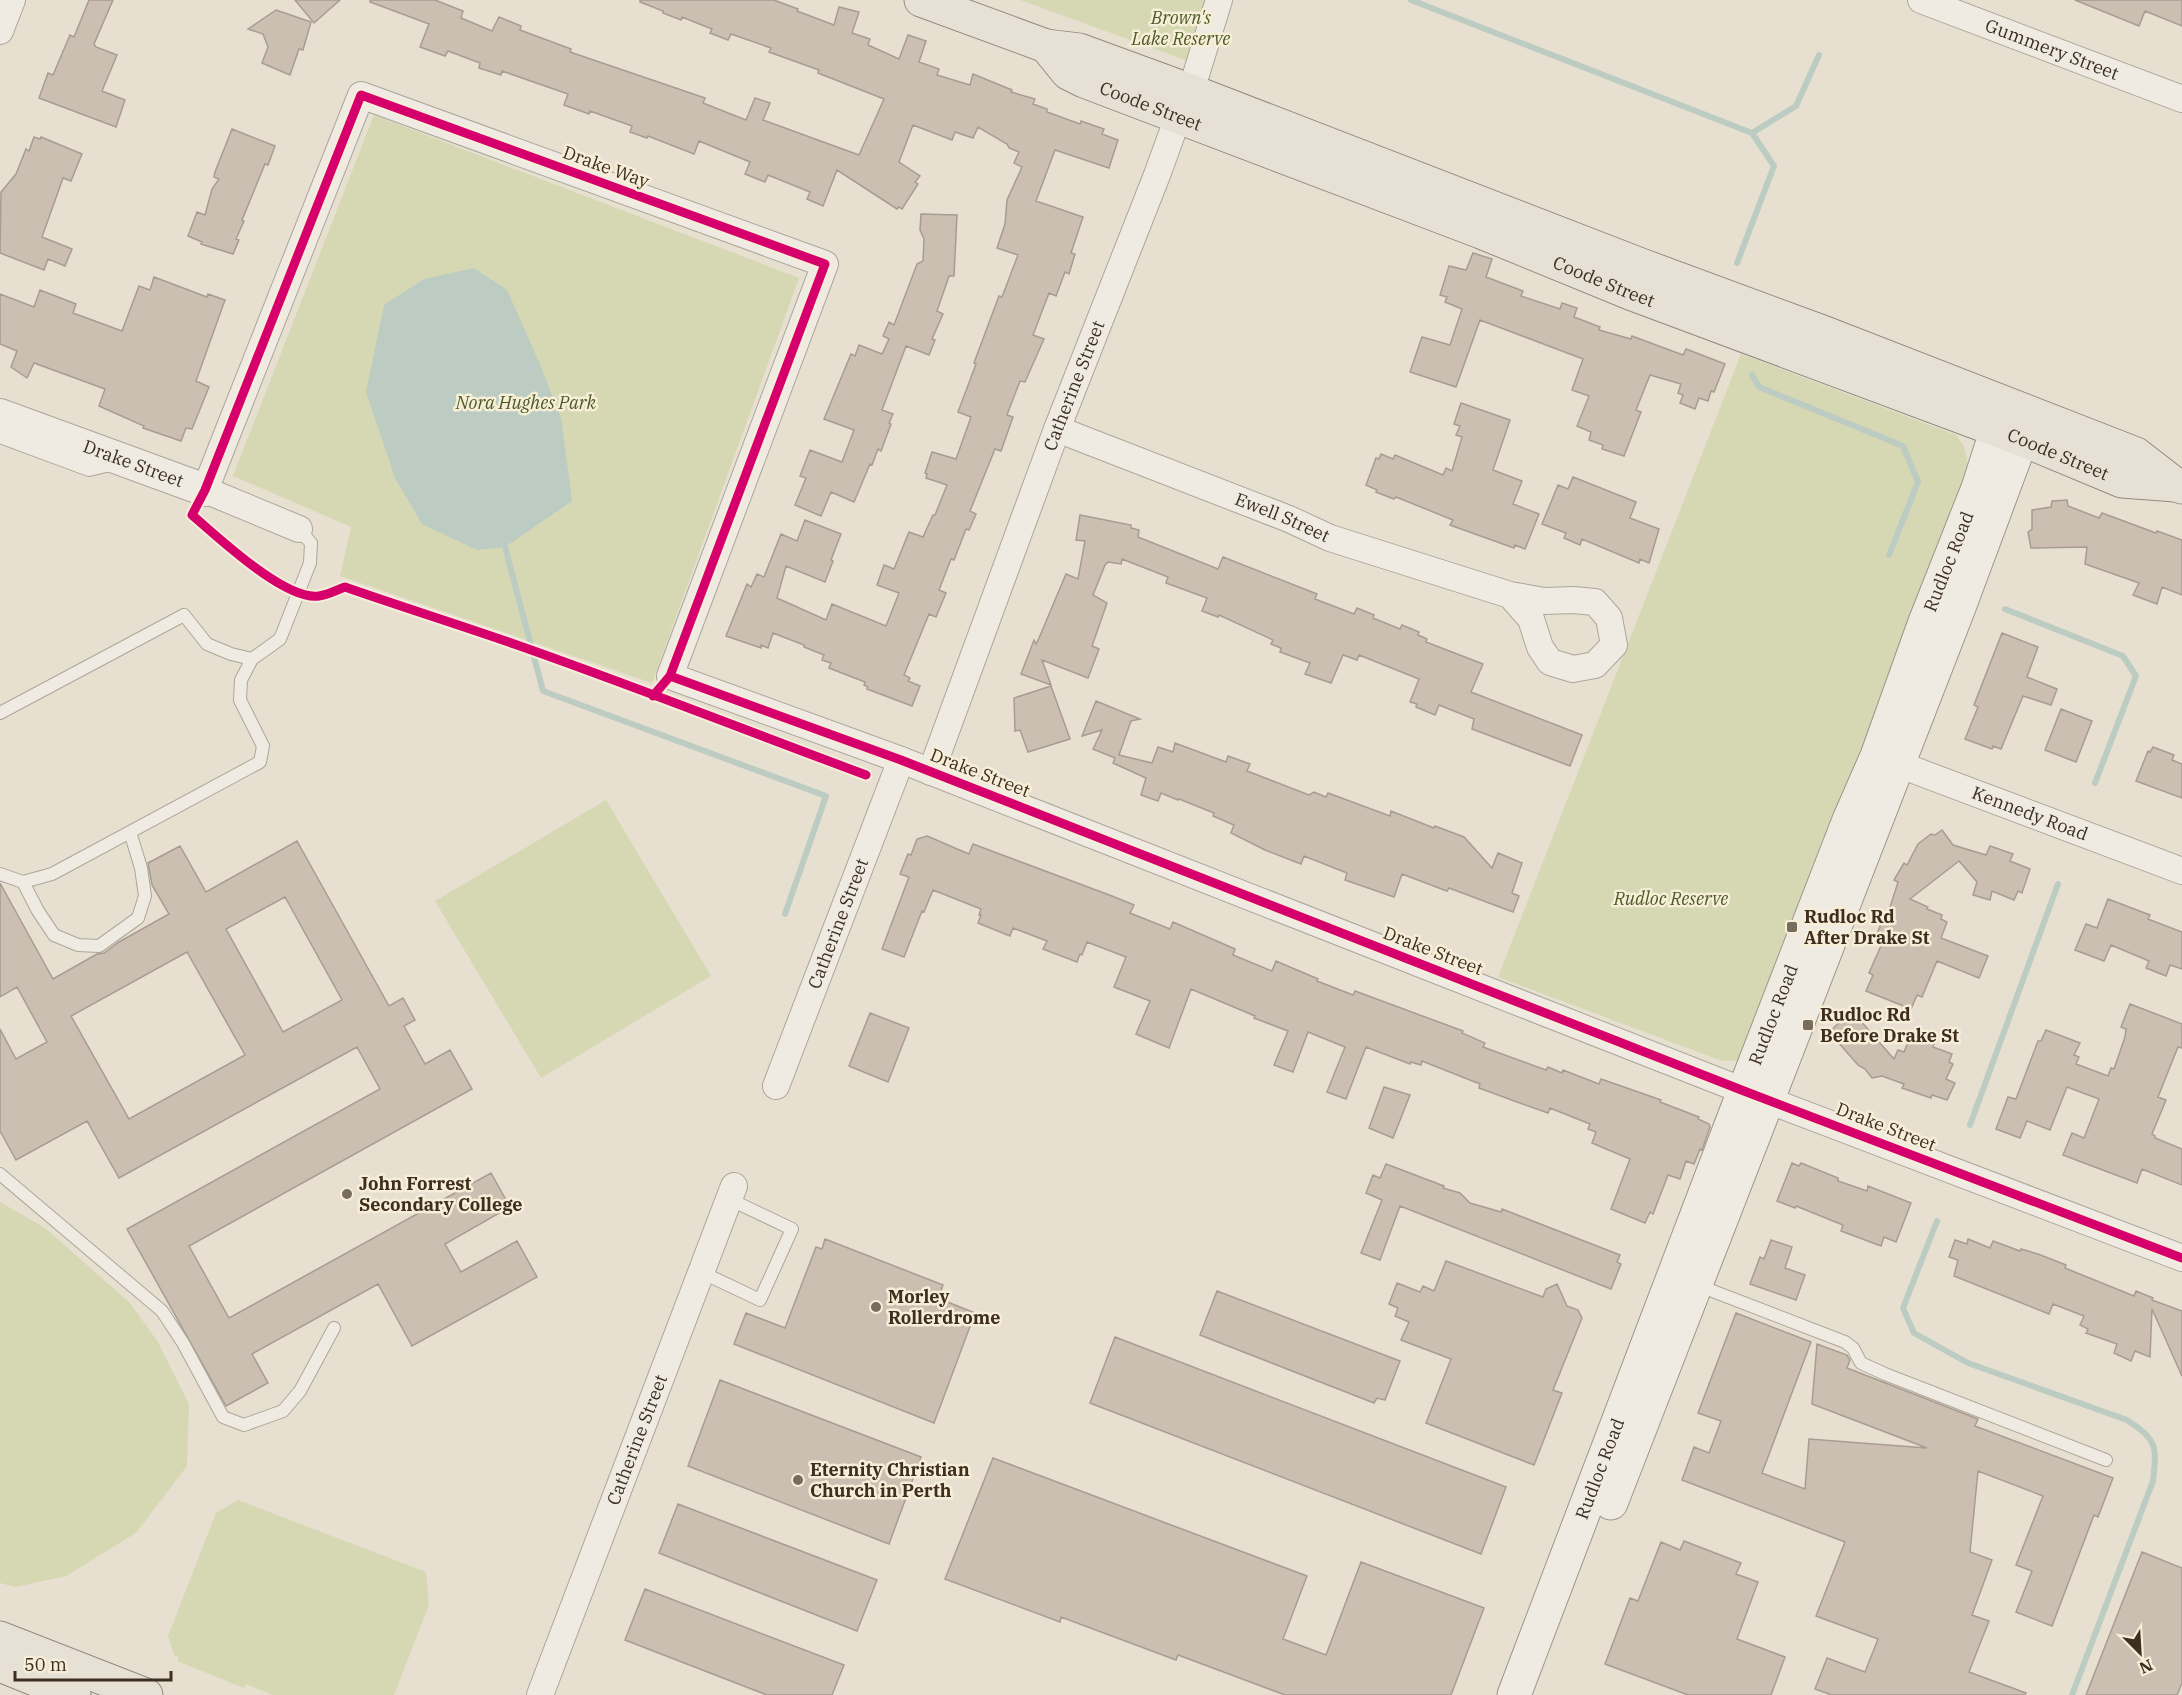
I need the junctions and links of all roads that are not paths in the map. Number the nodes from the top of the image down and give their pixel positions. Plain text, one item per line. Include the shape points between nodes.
1 (12, 0) edge
2 (921, 0) edge
3 (1219, 0) edge
4 (1921, 0) edge
5 (0, 31) edge
6 (2182, 99) edge
7 (1184, 104) junction
8 (0, 415) edge
9 (2013, 422) junction
10 (1057, 429) junction
11 (0, 437) edge
12 (125, 462) junction
13 (2179, 486) edge
14 (205, 490) junction
15 (299, 529) joint
16 (1510, 596) dead end
17 (252, 659) junction
18 (670, 676) joint
19 (0, 713) edge
20 (901, 760) junction
21 (1887, 760) junction
22 (931, 772) junction
23 (130, 832) junction
24 (2182, 871) edge
25 (0, 874) edge
26 (23, 882) junction
27 (776, 1086) dead end
28 (1756, 1095) junction
29 (0, 1174) edge
30 (731, 1192) joint
31 (2182, 1258) edge
32 (702, 1272) junction
33 (1696, 1284) junction
34 (334, 1328) dead end
35 (2106, 1460) dead end
36 (0, 1638) edge
37 (0, 1665) edge
38 (74, 1695) edge
39 (146, 1695) edge
40 (540, 1695) edge
41 (1514, 1695) edge
42 (1536, 1695) edge

1 - 5 street
2 - 7 main road, Coode Street via 1046,46 1079,50
3 - 7 street, Catherine Street
4 - 6 street, Gummery Street
7 - 9 main road, Coode Street
7 - 10 street, Catherine Street
8 - 12 street, Drake Street
9 - 13 main road, Coode Street via 2136,454
9 - 21 main road, Rudloc Road via 1978,488 1925,622
10 - 16 street, Ewell Street via 1330,538
10 - 22 street, Catherine Street
11 - 12 lane via 89,470
12 - 14 street, Drake Street
14 - 15 street, Drake Street
14 - 18 street, Drake Way via 361,95 825,264
15 - 17 lane via 311,543 310,563 280,639
17 - 19 lane via 207,644 184,615
17 - 23 lane via 241,680 240,700 263,746 260,762
18 - 20 street, Drake Street
20 - 22 street, Drake Street
20 - 27 street, Catherine Street
21 - 24 street, Kennedy Road
21 - 28 main road, Rudloc Road
22 - 28 street, Drake Street
23 - 26 lane via 52,874
23 - 26 lane via 145,896 138,918 99,946 78,945 54,935
25 - 26 lane
28 - 31 street, Drake Street
28 - 33 main road, Rudloc Road
28 - 41 main road, Rudloc Road
29 - 34 lane via 162,1311 223,1417 244,1425 283,1411 300,1391
30 - 32 street, Catherine Street
30 - 32 lane via 792,1229 760,1300
32 - 40 street, Catherine Street
33 - 35 lane via 1845,1342 1861,1363 1885,1374
33 - 42 main road, Rudloc Road
36 - 39 main road
37 - 38 main road

